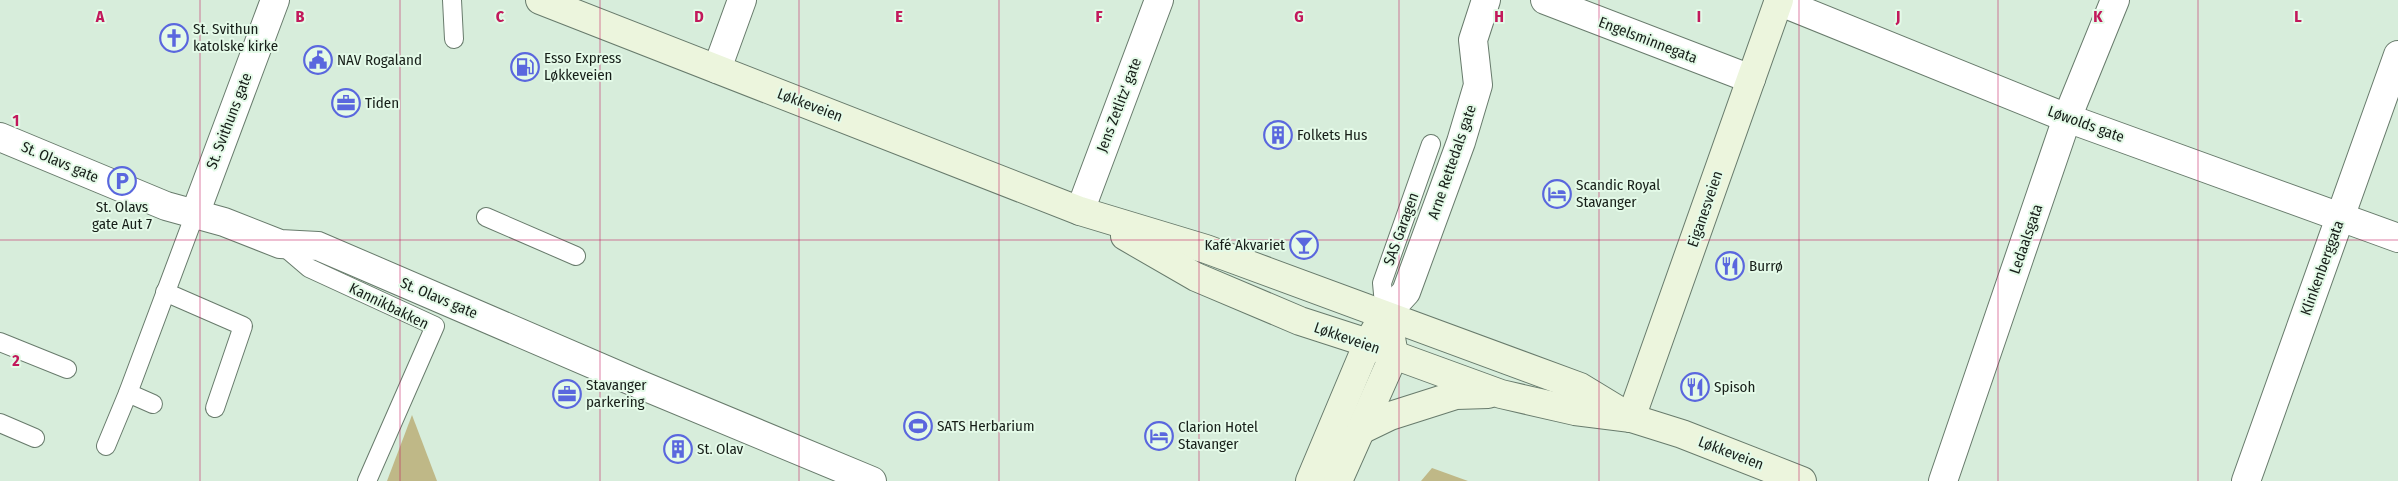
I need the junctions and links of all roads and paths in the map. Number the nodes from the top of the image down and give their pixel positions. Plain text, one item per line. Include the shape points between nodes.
1 (275, 0) edge
2 (452, 0) edge
3 (540, 0) edge
4 (742, 0) edge
5 (1159, 0) edge
6 (1486, 0) edge
7 (1545, 0) edge
8 (1779, 0) edge
9 (2115, 0) edge
10 (454, 40) dead end
11 (2398, 55) edge
12 (717, 69) junction
13 (1751, 79) junction
14 (2067, 118) junction
15 (0, 137) edge
16 (1431, 144) dead end
17 (1080, 211) junction
18 (195, 214) junction
19 (2340, 216) junction
20 (486, 217) dead end
21 (2398, 238) edge
22 (280, 244) junction
23 (576, 256) dead end
24 (165, 292) junction
25 (1385, 315) junction
26 (0, 342) edge
27 (1368, 343) junction
28 (1394, 355) junction
29 (68, 369) dead end
30 (128, 393) junction
31 (1501, 394) junction
32 (154, 404) dead end
33 (215, 408) dead end
34 (1631, 418) junction
35 (0, 423) edge
36 (1361, 430) junction
37 (35, 438) dead end
38 (106, 446) dead end
39 (367, 481) edge
40 (872, 481) edge
41 (1310, 481) edge
42 (1338, 481) edge
43 (1802, 481) edge
44 (1943, 481) edge
45 (2246, 481) edge

1 - 18 street, St. Svithuns gate
2 - 10 lane
3 - 12 main road, Løkkeveien
4 - 12 street
5 - 17 street, Jens Zetlitz' gate
6 - 25 street, Arne Rettedals gate via 1473,40 1478,85 1461,142 1406,292
7 - 13 street, Engelsminnegata
8 - 13 main road, Eiganesveien
8 - 14 street, Løwolds gate
9 - 14 street, Ledaalsgata
11 - 19 street, Klinkenberggata
12 - 17 main road, Løkkeveien
13 - 34 main road, Eiganesveien
14 - 19 street, Løwolds gate
14 - 44 street, Ledaalsgata
15 - 18 street, St. Olavs gate via 166,206
16 - 25 lane, SAS Garagen via 1382,283
17 - 25 main road, Løkkeveien via 1206,249
17 - 27 main road, Løkkeveien via 1196,276 1300,321
18 - 22 street, St. Olavs gate
18 - 24 lane
19 - 21 street, Løwolds gate
19 - 45 street, Klinkenberggata
20 - 23 lane
22 - 39 lane, Kannikbakken via 309,268 434,326
22 - 40 street, St. Olavs gate via 318,246
24 - 30 lane
24 - 33 lane via 243,326
25 - 27 main road, Arne Rettedals gate
25 - 28 main road
25 - 34 main road, Løkkeveien via 1580,387
26 - 29 lane
27 - 28 main road, Løkkeveien
27 - 41 main road, Arne Rettedals gate
28 - 31 main road, Løkkeveien
28 - 36 main road
30 - 32 lane
30 - 38 lane
31 - 34 main road, Løkkeveien via 1575,411
31 - 36 main road via 1456,395 1390,416
34 - 43 main road, Løkkeveien via 1682,434
35 - 37 lane
36 - 42 main road

